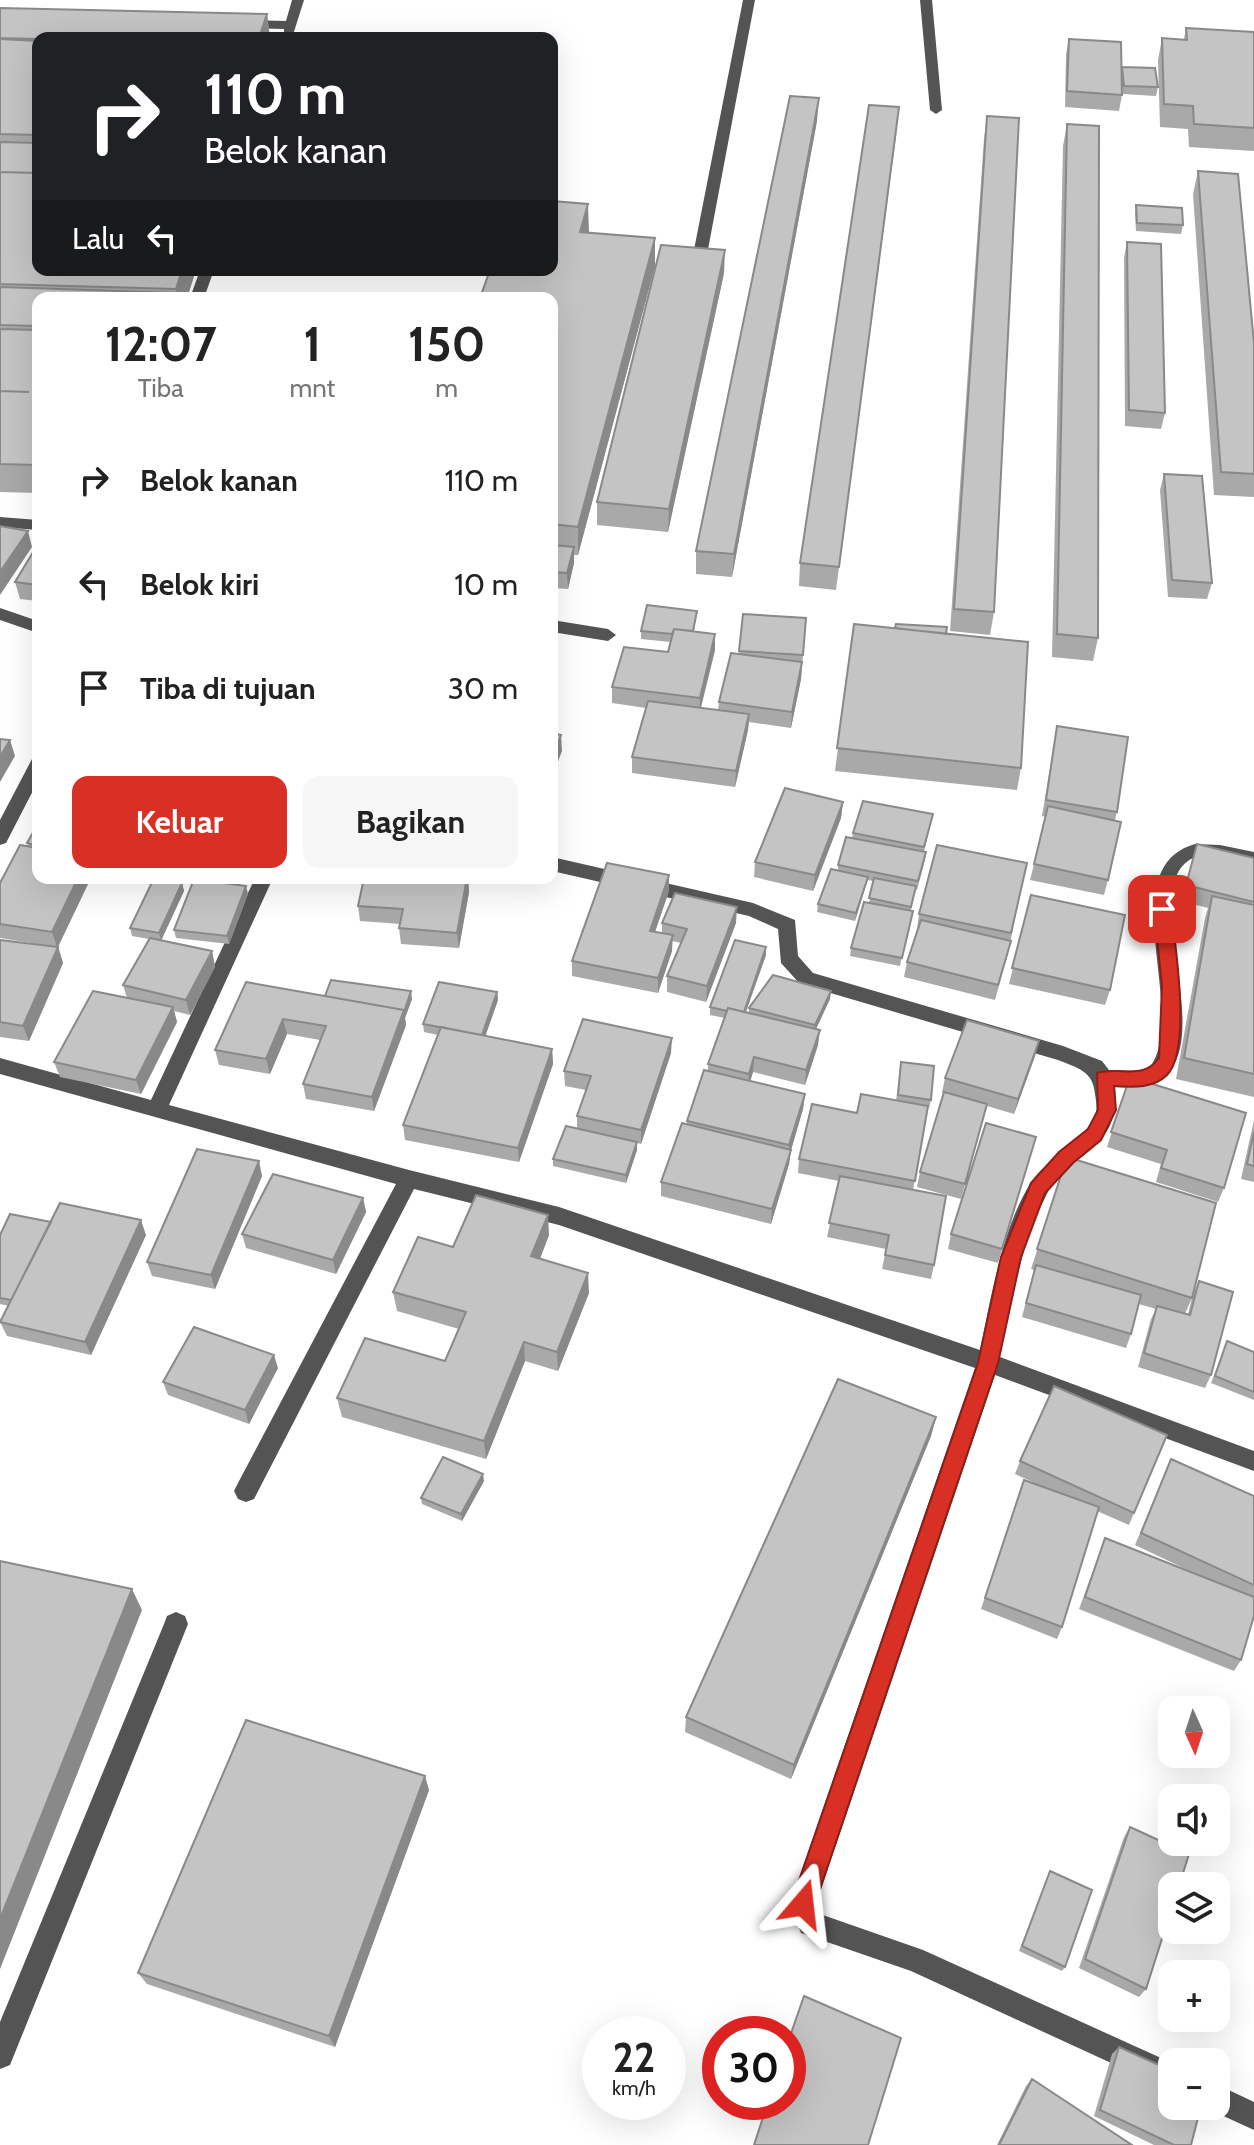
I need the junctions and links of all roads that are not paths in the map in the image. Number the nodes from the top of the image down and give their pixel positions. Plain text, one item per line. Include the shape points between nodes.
1 (298, 0) edge
2 (749, 0) edge
3 (926, 0) edge
4 (230, 24) edge
5 (289, 31) edge
6 (936, 110) dead end
7 (699, 260) edge
8 (0, 522) edge
9 (32, 525) edge
10 (0, 614) edge
11 (32, 625) edge
12 (558, 627) edge
13 (608, 635) dead end
14 (32, 775) edge
15 (0, 838) edge
16 (1254, 859) edge
17 (558, 865) edge
18 (261, 884) edge
19 (0, 1066) edge
20 (1104, 1078) junction
21 (158, 1107) junction
22 (409, 1179) junction
23 (988, 1363) junction
24 (1254, 1461) edge
25 (246, 1491) dead end
26 (176, 1624) dead end
27 (0, 2055) edge
28 (1158, 2071) edge
29 (1230, 2105) edge
30 (1254, 2116) edge

1 - 5 street
2 - 7 street
3 - 6 street
4 - 5 street
8 - 9 street
10 - 11 street
12 - 13 street
14 - 15 street
16 - 20 street via 1208,850 1190,851 1174,860 1166,874 1162,909 1171,986 1168,1059 1159,1072 1139,1080
17 - 20 street via 778,919 788,925 786,958 792,970 807,979 1063,1054 1095,1067
18 - 21 street
19 - 21 street
20 - 23 street via 1107,1110 1095,1135 1038,1189 1011,1257
21 - 22 street
22 - 23 street via 559,1216
22 - 25 street
23 - 24 street
23 - 28 street via 803,1904 810,1924 914,1959
26 - 27 street
29 - 30 street

